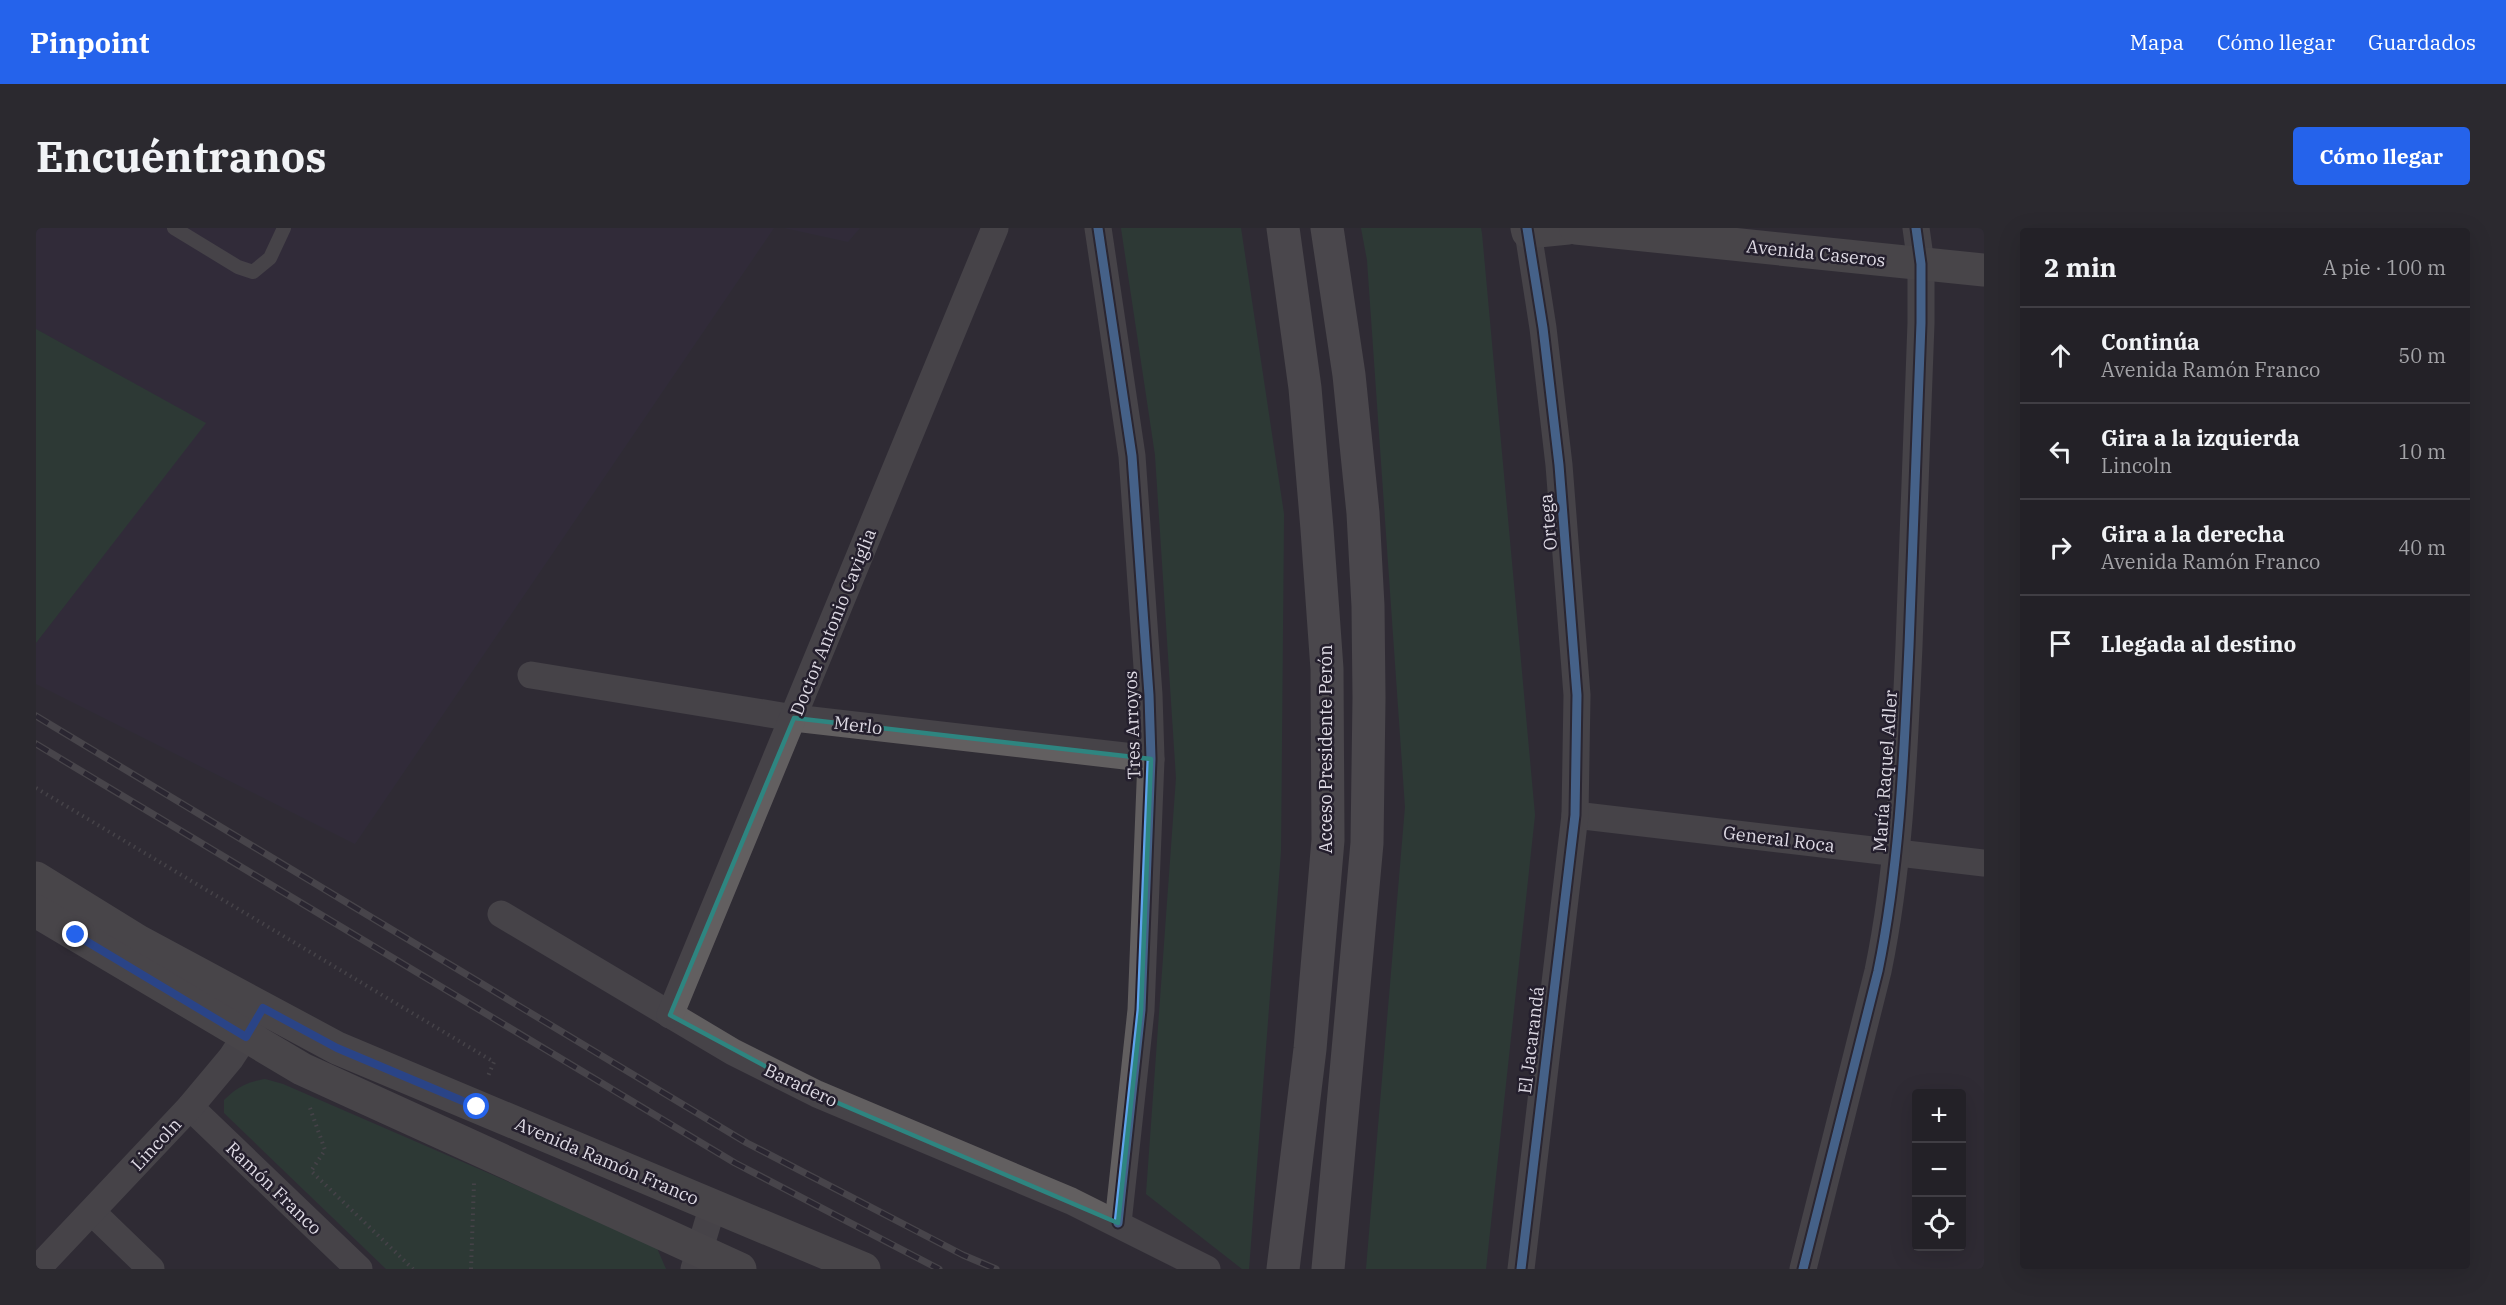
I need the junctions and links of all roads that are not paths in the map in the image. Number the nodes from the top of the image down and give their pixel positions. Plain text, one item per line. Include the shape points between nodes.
1 (174, 228) edge
2 (284, 228) edge
3 (995, 228) edge
4 (1098, 228) edge
5 (1283, 228) edge
6 (1327, 228) edge
7 (1568, 228) edge
8 (1576, 228) edge
9 (1916, 228) edge
10 (1527, 230) edge
11 (1921, 264) junction
12 (1984, 270) edge
13 (531, 675) dead end
14 (794, 718) junction
15 (1151, 759) junction
16 (1575, 814) junction
17 (1897, 852) junction
18 (1984, 862) edge
19 (36, 878) edge
20 (36, 911) edge
21 (501, 914) dead end
22 (263, 1008) junction
23 (670, 1015) junction
24 (246, 1037) junction
25 (189, 1107) junction
26 (713, 1205) junction
27 (92, 1212) junction
28 (1118, 1223) junction
29 (697, 1261) edge
30 (37, 1269) edge
31 (151, 1269) edge
32 (359, 1269) edge
33 (740, 1269) edge
34 (864, 1269) edge
35 (1207, 1269) edge
36 (1283, 1269) edge
37 (1328, 1269) edge
38 (1521, 1269) edge
39 (1803, 1269) edge

1 - 2 lane via 253,272 270,258
3 - 14 street, Doctor Antonio Caviglia
4 - 15 street, Tres Arroyos via 1132,456
5 - 36 highway, Acceso Presidente Perón via 1305,388 1317,530 1327,669 1328,840 1311,1049
6 - 37 highway via 1349,375 1363,513 1369,698 1367,843
7 - 10 main road
8 - 11 main road, Avenida Caseros
9 - 11 street, María Raquel Adler
10 - 16 street, Ortega via 1543,328 1566,533 1577,694
11 - 12 main road, Avenida Caseros
11 - 17 street, María Raquel Adler via 1905,745
13 - 14 street, Merlo
14 - 15 street, Merlo
14 - 23 street, Doctor Antonio Caviglia
15 - 28 street, Tres Arroyos via 1141,1010
16 - 17 street, General Roca
16 - 38 street, El Jacarandá
17 - 18 street, General Roca
17 - 39 street, María Raquel Adler via 1886,936
19 - 22 main road, Avenida Ramón Franco via 138,941
20 - 24 main road
21 - 23 street, Baradero
22 - 24 street, Lincoln
22 - 26 main road, Avenida Ramón Franco via 337,1048
23 - 28 street, Baradero via 817,1094
24 - 25 street, Lincoln
24 - 29 main road via 302,1069 472,1147
25 - 27 street, Lincoln
25 - 32 street, Ramón Franco
26 - 29 street
26 - 34 main road, Avenida Ramón Franco
27 - 30 street, Lincoln
27 - 31 street
28 - 35 street, Baradero
29 - 33 main road

